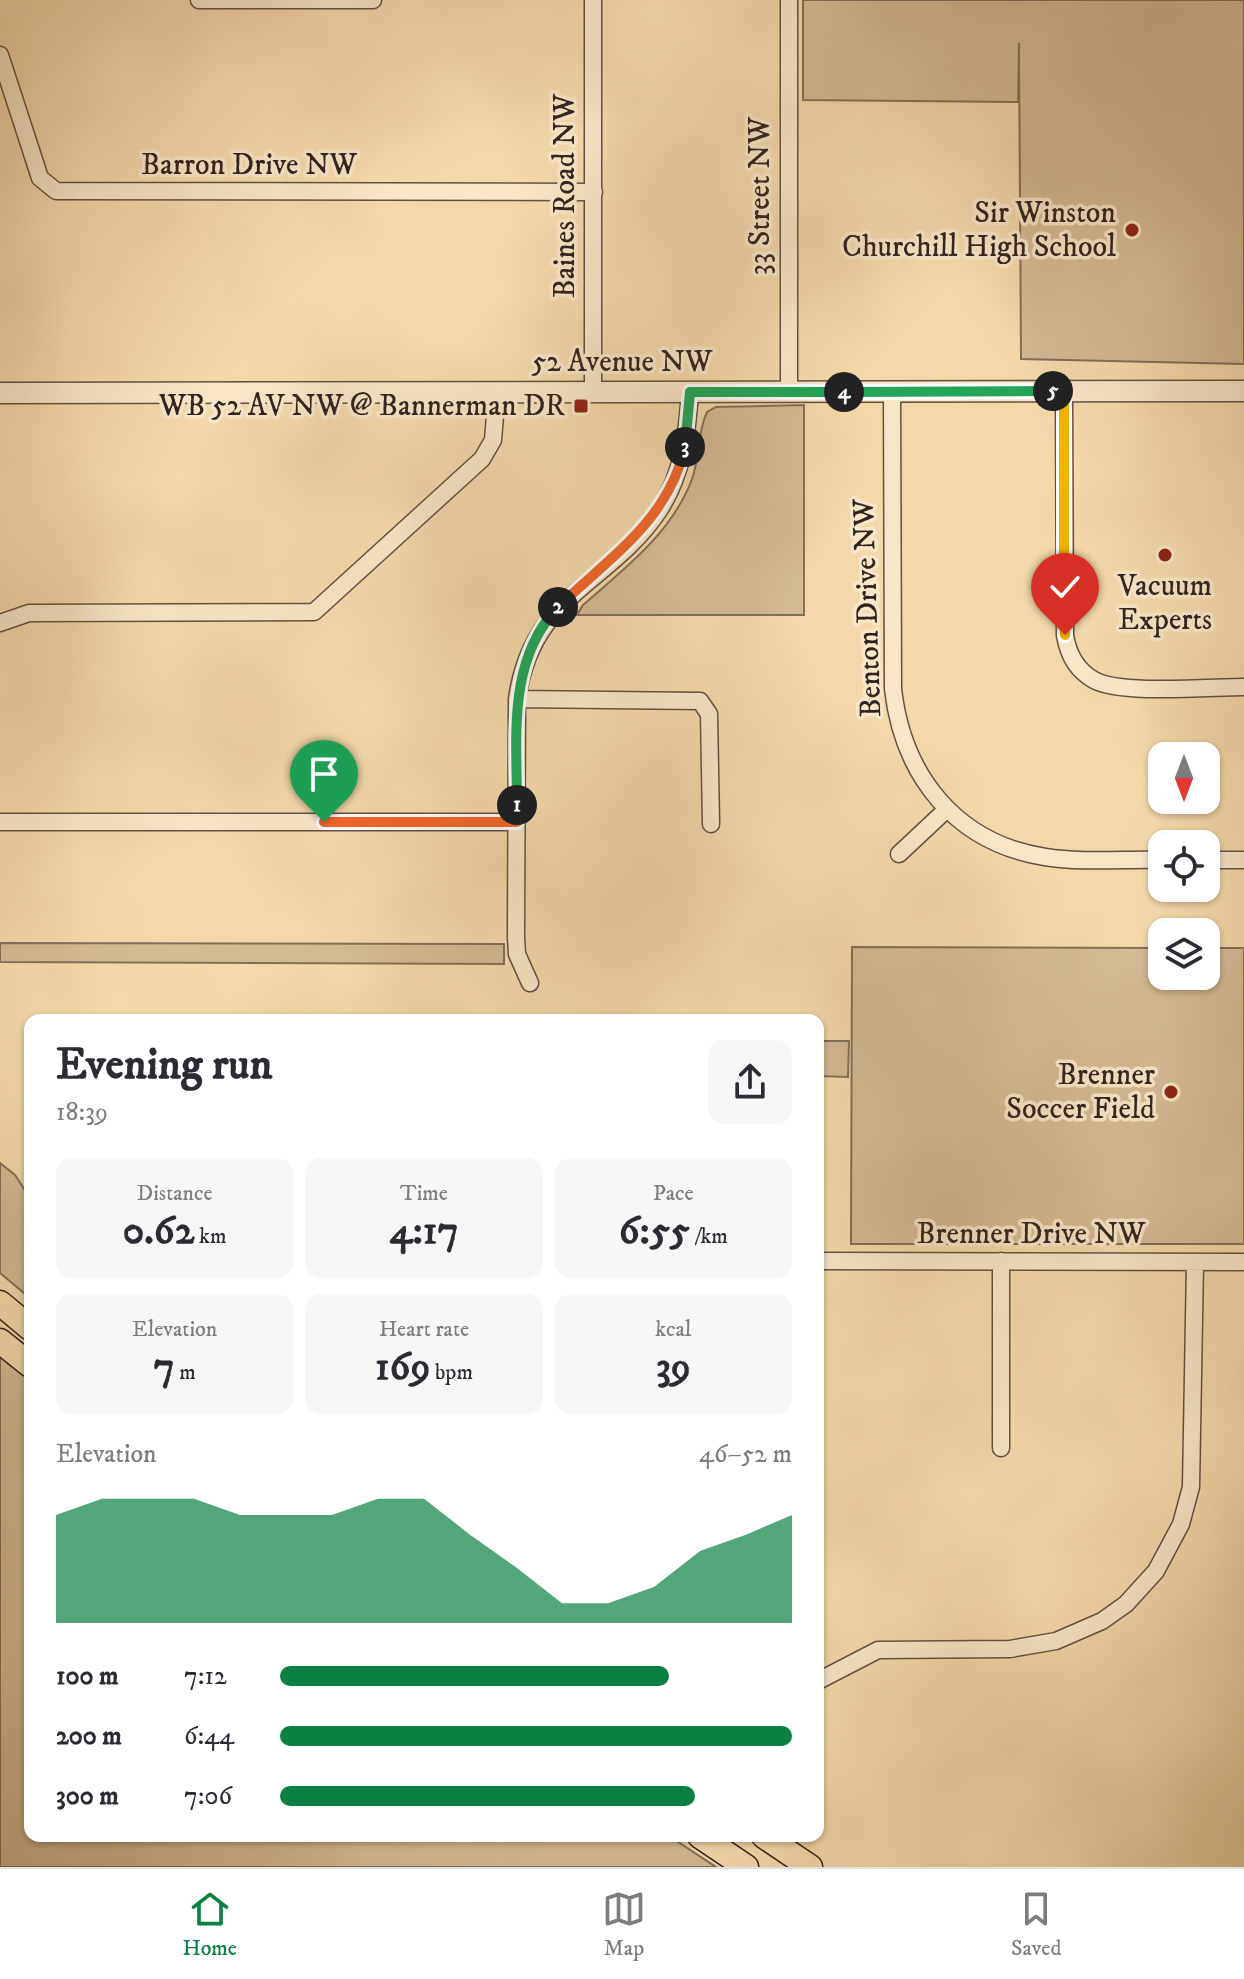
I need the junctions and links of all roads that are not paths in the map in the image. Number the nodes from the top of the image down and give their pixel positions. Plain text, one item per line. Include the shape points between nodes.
1 (199, 0) edge
2 (373, 0) edge
3 (593, 0) edge
4 (789, 0) edge
5 (0, 55) edge
6 (594, 192) junction
7 (497, 391) junction
8 (892, 391) junction
9 (1064, 391) junction
10 (1244, 391) edge
11 (593, 392) junction
12 (690, 392) junction
13 (789, 392) junction
14 (0, 393) edge
15 (0, 623) edge
16 (1244, 687) edge
17 (517, 699) junction
18 (946, 810) junction
19 (0, 822) edge
20 (517, 822) junction
21 (711, 824) dead end
22 (899, 854) dead end
23 (1148, 860) edge
24 (1220, 860) edge
25 (1244, 860) edge
26 (530, 983) dead end
27 (824, 1261) edge
28 (1001, 1261) junction
29 (1244, 1262) edge
30 (1195, 1263) junction
31 (0, 1303) edge
32 (24, 1323) edge
33 (0, 1341) edge
34 (24, 1360) edge
35 (1001, 1448) dead end
36 (824, 1678) edge
37 (709, 1842) edge
38 (773, 1842) edge
39 (746, 1867) edge
40 (810, 1867) edge

1 - 2 street
3 - 6 street, Baines Road NW
4 - 13 street, 33 Street NW
5 - 6 street, Barron Drive NW via 40,178 56,191
6 - 11 street, Baines Road NW
7 - 11 street, 52 Avenue NW
7 - 14 street, 52 Avenue NW
7 - 15 street via 493,440 482,459 314,612 29,613
8 - 9 street, 52 Avenue NW
8 - 13 street, 52 Avenue NW
8 - 18 street, Benton Drive NW via 897,721 908,751
9 - 10 street, 52 Avenue NW
9 - 16 street via 1065,635 1070,654 1094,680 1116,687
11 - 12 street, 52 Avenue NW
12 - 13 street, 52 Avenue NW
12 - 17 street via 685,445 667,496 638,536 546,622 523,667
17 - 20 street
17 - 21 street via 700,701 709,714
18 - 22 street
18 - 23 street, Benton Drive NW via 995,841 1042,856
19 - 20 street
20 - 26 street via 517,954
24 - 25 street
27 - 28 street, Brenner Drive NW
28 - 30 street, Brenner Drive NW
28 - 35 street
29 - 30 street, Brenner Drive NW
30 - 36 street via 1191,1487 1177,1533 1142,1587 1102,1621 1056,1641 1010,1649 878,1650
31 - 32 main road
33 - 34 main road
37 - 39 main road
38 - 40 main road

